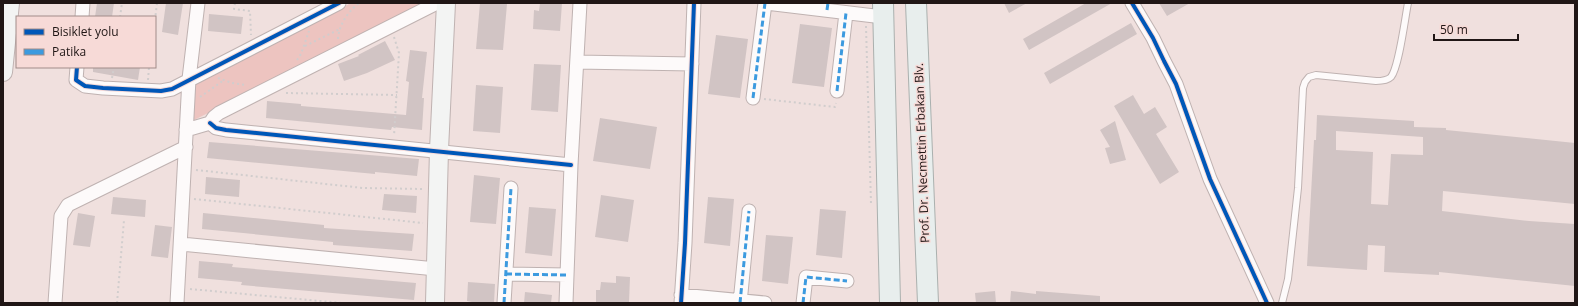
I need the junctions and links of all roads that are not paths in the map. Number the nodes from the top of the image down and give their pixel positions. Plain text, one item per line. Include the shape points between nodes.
1 (10, 3) edge
2 (83, 3) edge
3 (198, 3) edge
4 (338, 3) edge
5 (437, 3) edge
6 (446, 3) edge
7 (580, 3) edge
8 (694, 3) edge
9 (765, 3) edge
10 (916, 3) edge
11 (1132, 3) edge
12 (1408, 3) edge
13 (827, 7) edge
14 (314, 9) edge
15 (877, 12) edge
16 (846, 13) junction
17 (82, 16) edge
18 (577, 62) junction
19 (692, 64) junction
20 (77, 68) edge
21 (3, 72) edge
22 (189, 79) junction
23 (837, 91) road end
24 (753, 98) road end
25 (210, 123) junction
26 (186, 130) junction
27 (186, 147) junction
28 (439, 150) junction
29 (571, 165) junction
30 (511, 188) dead end
31 (749, 211) dead end
32 (181, 244) junction
33 (436, 269) junction
34 (506, 274) junction
35 (567, 275) junction
36 (848, 281) dead end
37 (681, 299) edge
38 (740, 302) edge
39 (55, 303) edge
40 (177, 303) edge
41 (435, 303) edge
42 (504, 303) edge
43 (566, 303) edge
44 (765, 303) edge
45 (803, 303) edge
46 (890, 303) edge
47 (928, 303) edge
48 (1267, 303) edge
49 (1282, 303) edge

1 - 21 street
2 - 17 street
3 - 22 street
4 - 14 street
5 - 25 street via 219,113
6 - 28 street
7 - 18 street
8 - 19 street
9 - 13 street
9 - 24 street
10 - 47 main road, Prof. Dr. Necmettin Erbakan Blv.
11 - 48 street via 1176,84 1210,179
12 - 49 lane via 1400,51 1390,78 1376,81 1316,75 1309,77 1305,82 1301,104 1298,188 1292,249
13 - 16 street
14 - 22 street via 251,47
15 - 16 street
15 - 46 main road
16 - 23 street
18 - 19 street
18 - 29 street
19 - 37 street
20 - 22 street via 76,80 85,86 103,88 161,91 172,89
22 - 26 street
25 - 26 street
25 - 28 street via 216,128 226,130
26 - 27 street
27 - 32 street
27 - 39 street via 65,208 61,216
28 - 29 street
28 - 33 street
29 - 35 street
30 - 34 street
31 - 38 street
32 - 33 street
32 - 40 street
33 - 41 street
34 - 35 street
34 - 42 street
35 - 43 street
36 - 45 street via 806,277
37 - 38 street
38 - 44 street

